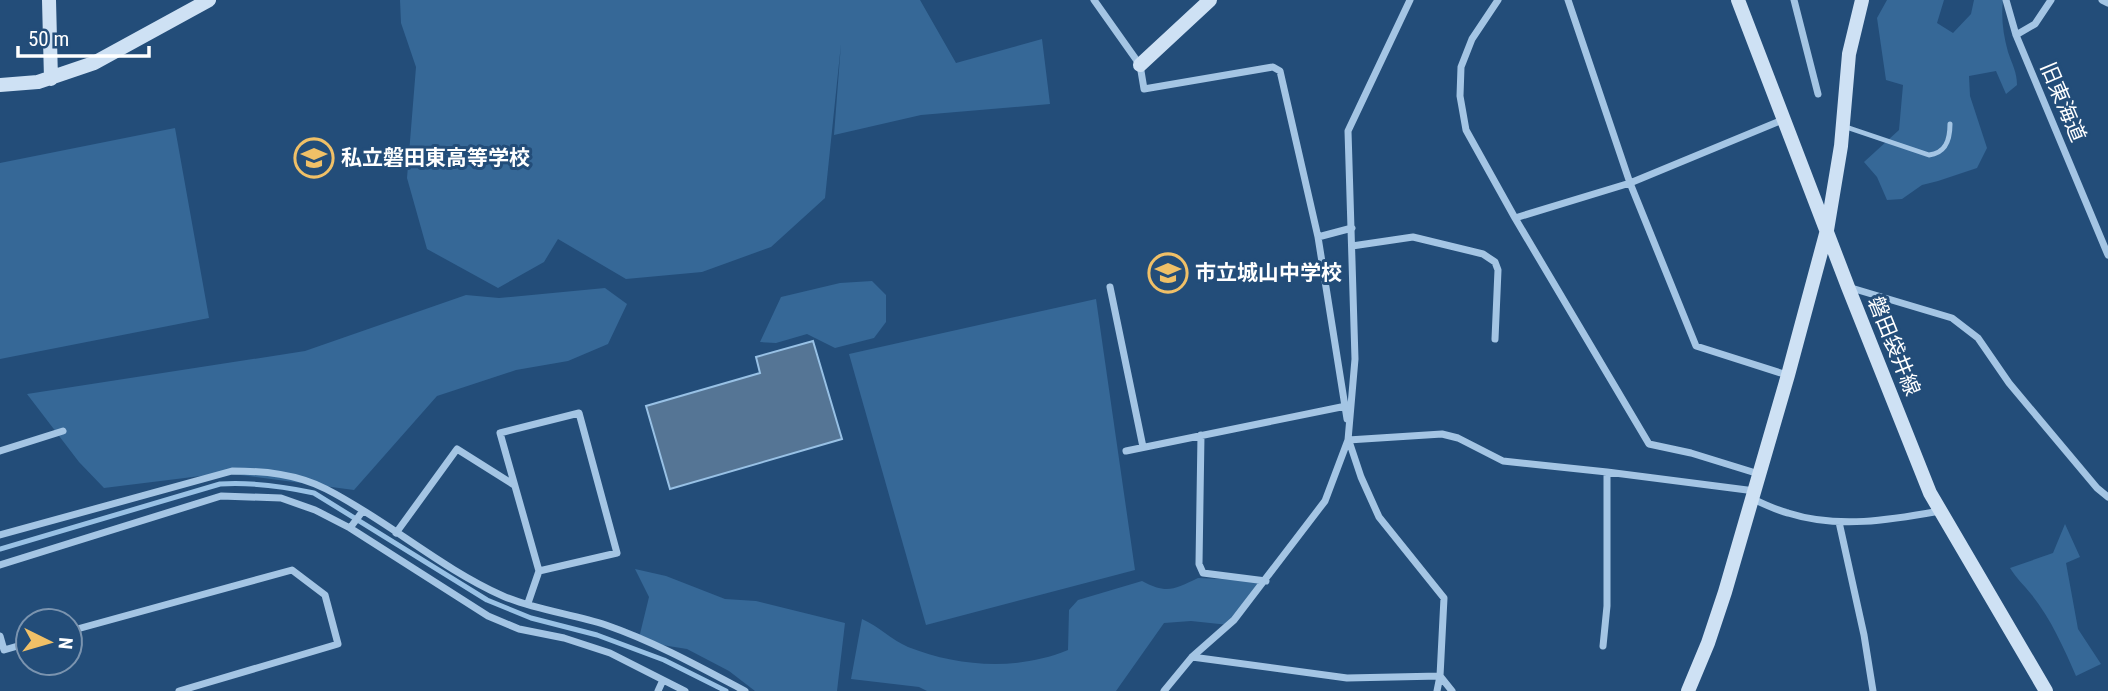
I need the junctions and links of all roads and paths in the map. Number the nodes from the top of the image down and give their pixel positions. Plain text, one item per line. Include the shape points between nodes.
1 (49, 0) edge
2 (209, 0) edge
3 (1094, 0) edge
4 (1210, 0) edge
5 (1410, 0) edge
6 (1497, 0) edge
7 (1568, 0) edge
8 (1738, 0) edge
9 (1794, 0) edge
10 (1862, 0) edge
11 (2006, 0) edge
12 (2051, 0) edge
13 (2102, 0) edge
14 (2108, 3) edge
15 (2016, 35) junction
16 (1140, 65) junction
17 (51, 79) junction
18 (0, 85) edge
19 (1818, 94) dead end
20 (1785, 119) junction
21 (1950, 124) dead end
22 (1843, 126) junction
23 (1630, 183) junction
24 (1515, 218) junction
25 (1352, 228) junction
26 (1827, 230) junction
27 (1318, 237) junction
28 (1352, 246) junction
29 (2108, 255) edge
30 (1110, 287) dead end
31 (1847, 287) junction
32 (1495, 340) dead end
33 (1788, 375) junction
34 (1346, 406) junction
35 (63, 431) dead end
36 (1201, 435) junction
37 (1348, 440) junction
38 (1143, 447) junction
39 (0, 450) edge
40 (1126, 451) dead end
41 (1607, 472) junction
42 (1760, 474) junction
43 (514, 486) junction
44 (1754, 495) junction
45 (2108, 497) edge
46 (1941, 511) junction
47 (362, 512) junction
48 (1839, 523) junction
49 (350, 528) junction
50 (396, 533) junction
51 (0, 534) edge
52 (0, 565) edge
53 (539, 571) junction
54 (1266, 581) junction
55 (528, 603) junction
56 (84, 627) edge
57 (0, 636) edge
58 (1603, 646) dead end
59 (14, 647) edge
60 (1192, 657) junction
61 (1440, 676) junction
62 (663, 680) junction
63 (179, 691) edge
64 (658, 691) edge
65 (685, 691) edge
66 (743, 691) edge
67 (1164, 691) edge
68 (1437, 691) edge
69 (1452, 691) edge
70 (1688, 691) edge
71 (1873, 691) edge
72 (2046, 691) edge

1 - 17 main road
2 - 17 main road via 94,63
3 - 16 street
4 - 16 main road
5 - 25 street via 1348,131
6 - 24 street via 1472,39 1461,67 1460,96 1466,130
7 - 23 street
8 - 20 main road, 磐田袋井線
9 - 19 street
10 - 22 main road via 1849,54
11 - 15 street, 旧東海道
12 - 15 street via 2035,24
13 - 14 street
15 - 29 street, 旧東海道
16 - 27 street via 1144,89 1273,67 1280,71
17 - 18 main road
20 - 23 street
20 - 26 main road, 磐田袋井線
21 - 22 lane via 1944,148 1929,155
22 - 26 main road
23 - 24 street
23 - 33 street via 1696,346
24 - 42 street via 1649,443
25 - 27 street
25 - 28 street
26 - 31 main road, 磐田袋井線
26 - 33 main road
27 - 34 street
28 - 32 street via 1413,237 1483,254 1498,270
28 - 37 street via 1355,359
30 - 38 street
31 - 45 street via 1952,318 1978,338 2008,383
31 - 46 main road, 磐田袋井線
33 - 42 main road
34 - 36 street
34 - 37 street
35 - 39 street
36 - 38 street
36 - 54 street via 1199,564 1203,573
37 - 41 street via 1442,434 1503,461
37 - 54 street via 1325,502
37 - 61 street via 1379,517 1444,598
38 - 40 street
41 - 44 street
41 - 58 street
42 - 44 main road
43 - 50 street via 457,449
43 - 53 street
43 - 53 street via 500,433 579,412 617,552
44 - 48 street via 1790,514
44 - 70 main road via 1713,630
46 - 48 street via 1885,522
46 - 72 main road, 磐田袋井線
47 - 49 street
47 - 50 street
47 - 51 street via 325,488 294,478 264,471 232,471
48 - 71 street
49 - 52 street via 281,498 221,496
49 - 62 street via 488,616 610,653
50 - 55 street via 469,579
53 - 55 street
54 - 60 street via 1234,620
55 - 66 street via 656,644
56 - 63 street via 292,570 325,595 338,644
57 - 59 street via 4,650
60 - 61 street via 1347,678
60 - 67 street
61 - 68 street
61 - 69 street
62 - 64 street
62 - 65 street

